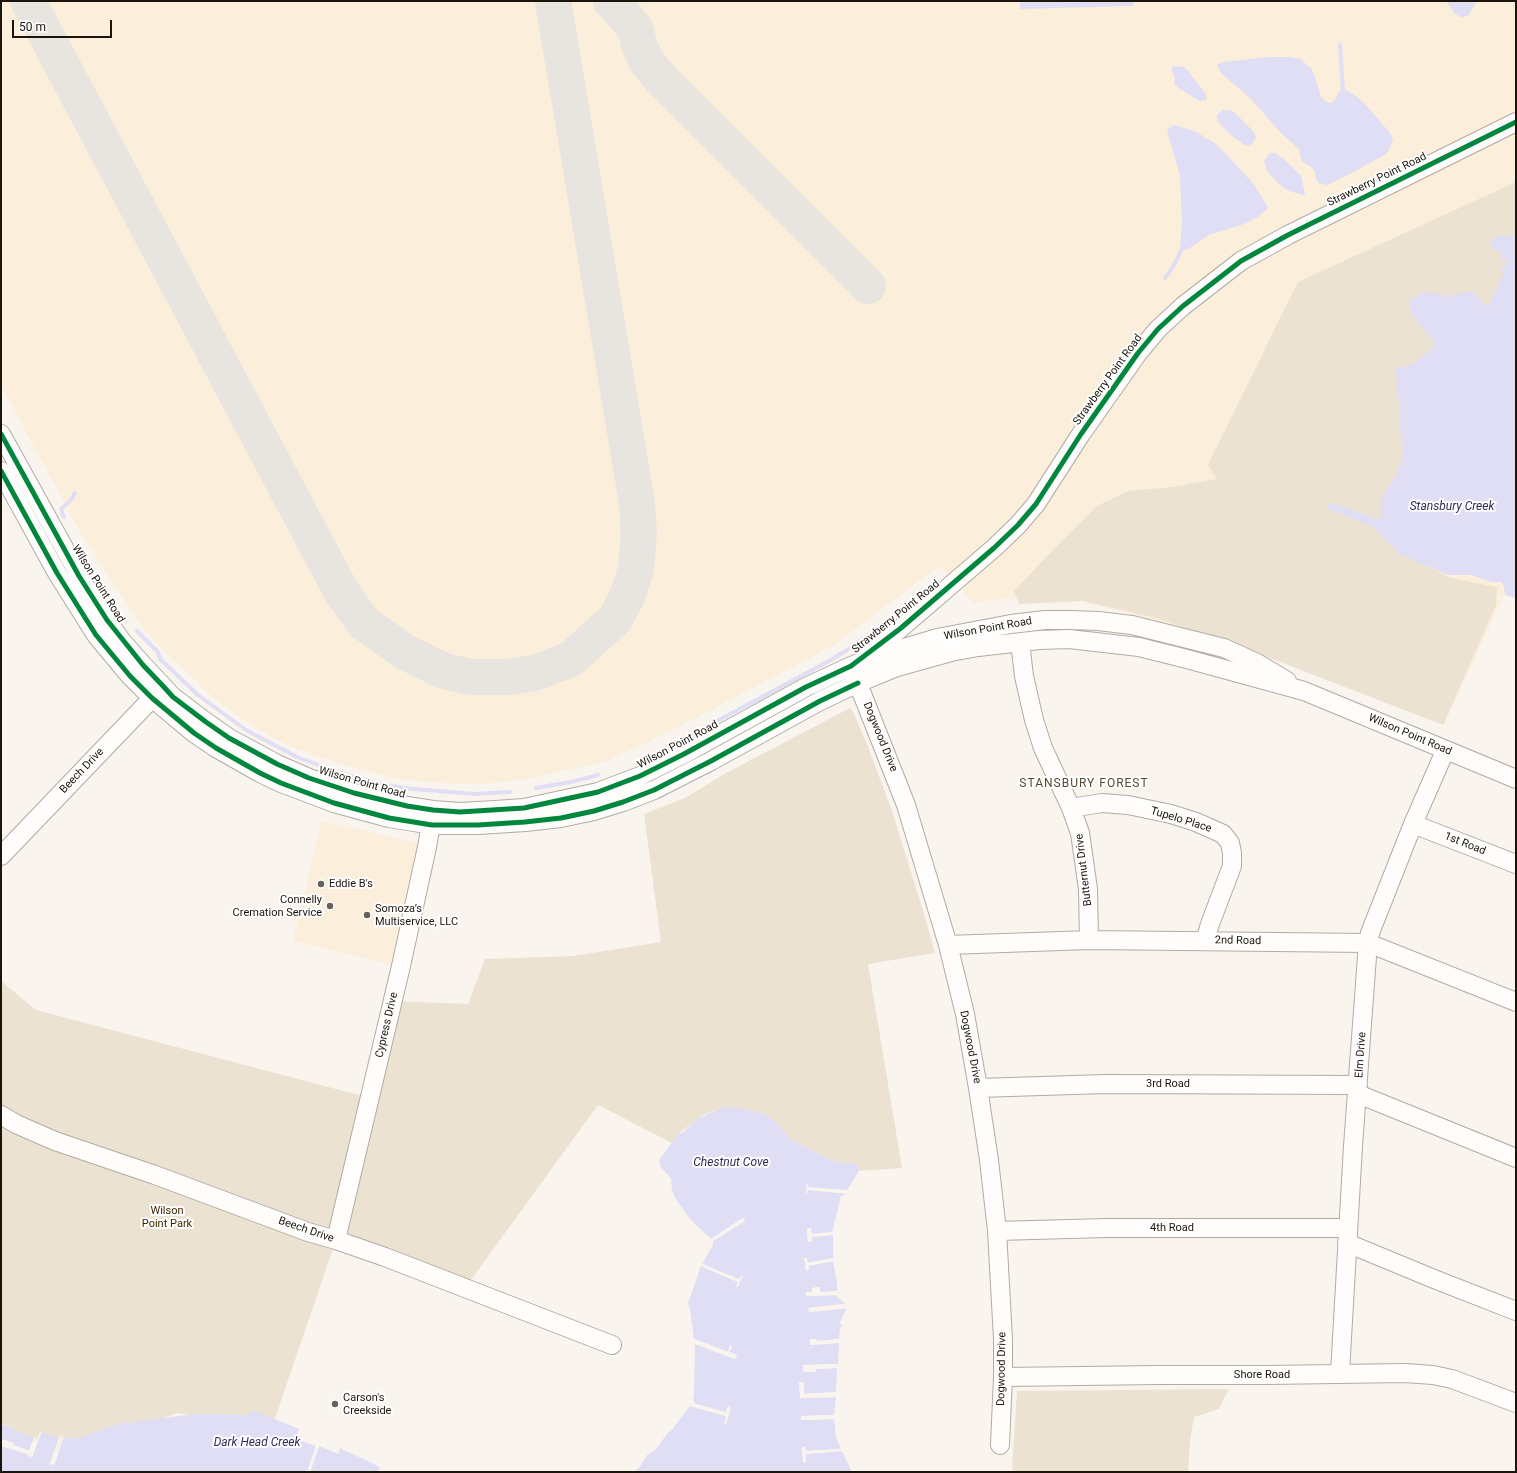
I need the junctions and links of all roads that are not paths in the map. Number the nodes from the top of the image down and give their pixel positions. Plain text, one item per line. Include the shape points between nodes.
1 (1516, 122) edge
2 (1, 434) edge
3 (1, 471) edge
4 (15, 494) edge
5 (1020, 642) junction
6 (851, 666) junction
7 (858, 682) junction
8 (1304, 691) junction
9 (158, 692) junction
10 (1445, 750) junction
11 (1516, 779) edge
12 (1071, 808) junction
13 (432, 818) junction
14 (1413, 824) junction
15 (1, 856) edge
16 (1516, 864) edge
17 (1089, 940) junction
18 (1205, 941) junction
19 (1368, 943) junction
20 (948, 945) junction
21 (1516, 1002) edge
22 (978, 1088) junction
23 (1358, 1089) junction
24 (1, 1115) edge
25 (1516, 1158) edge
26 (997, 1231) junction
27 (1348, 1236) junction
28 (336, 1240) junction
29 (1516, 1310) edge
30 (612, 1345) dead end
31 (1340, 1373) junction
32 (1003, 1376) junction
33 (1516, 1404) edge
34 (1000, 1446) dead end

1 - 6 street, Strawberry Point Road via 1288,235 1241,261 1183,306 1158,329 1138,353 1036,504 1018,525 901,628
2 - 4 street, Wilson Point Road
3 - 4 street, Wilson Point Road
4 - 9 street, Wilson Point Road via 121,640 143,666
5 - 7 street, Wilson Point Road via 978,646 952,652
5 - 8 street, Wilson Point Road via 1069,639 1139,647
5 - 12 street, Butternut Drive via 1024,676 1034,720 1043,748
6 - 7 street, Dogwood Drive
6 - 8 street, Wilson Point Road via 911,645 986,628 1045,620 1098,621 1156,630 1224,648 1257,663
6 - 13 street, Wilson Point Road via 806,687 640,776 598,792 524,808 460,812
7 - 13 street, Wilson Point Road via 680,777 623,802 554,819 491,824
7 - 20 street, Dogwood Drive via 906,805
8 - 10 street, Wilson Point Road
9 - 13 street, Wilson Point Road via 173,697 229,738 277,764 354,794 407,806
9 - 15 street, Beech Drive
10 - 11 street, Wilson Point Road
10 - 14 street, Elm Drive
12 - 17 street, Butternut Drive via 1080,833 1088,888
12 - 18 street, Tupelo Place via 1102,803 1128,805 1177,816 1223,834 1230,843 1232,866
13 - 28 street, Cypress Drive via 400,973
14 - 16 street, 1st Road
14 - 19 street, Elm Drive
17 - 18 street, 2nd Road
17 - 20 street, 2nd Road
18 - 19 street, 2nd Road
19 - 21 street, 2nd Road
19 - 23 street, Elm Drive
20 - 22 street, Dogwood Drive via 965,1014
22 - 23 street, 3rd Road via 1105,1084
22 - 26 street, Dogwood Drive
23 - 25 street, 3rd Road
23 - 27 street, Elm Drive
24 - 28 street, Beech Drive via 55,1141
26 - 27 street, 4th Road via 1106,1228
26 - 32 street, Dogwood Drive
27 - 29 street, 4th Road via 1434,1279
27 - 31 street, Elm Drive
28 - 30 street, Beech Drive
31 - 32 street, Shore Road
31 - 33 street, Shore Road via 1433,1375 1458,1381
32 - 34 street, Dogwood Drive

